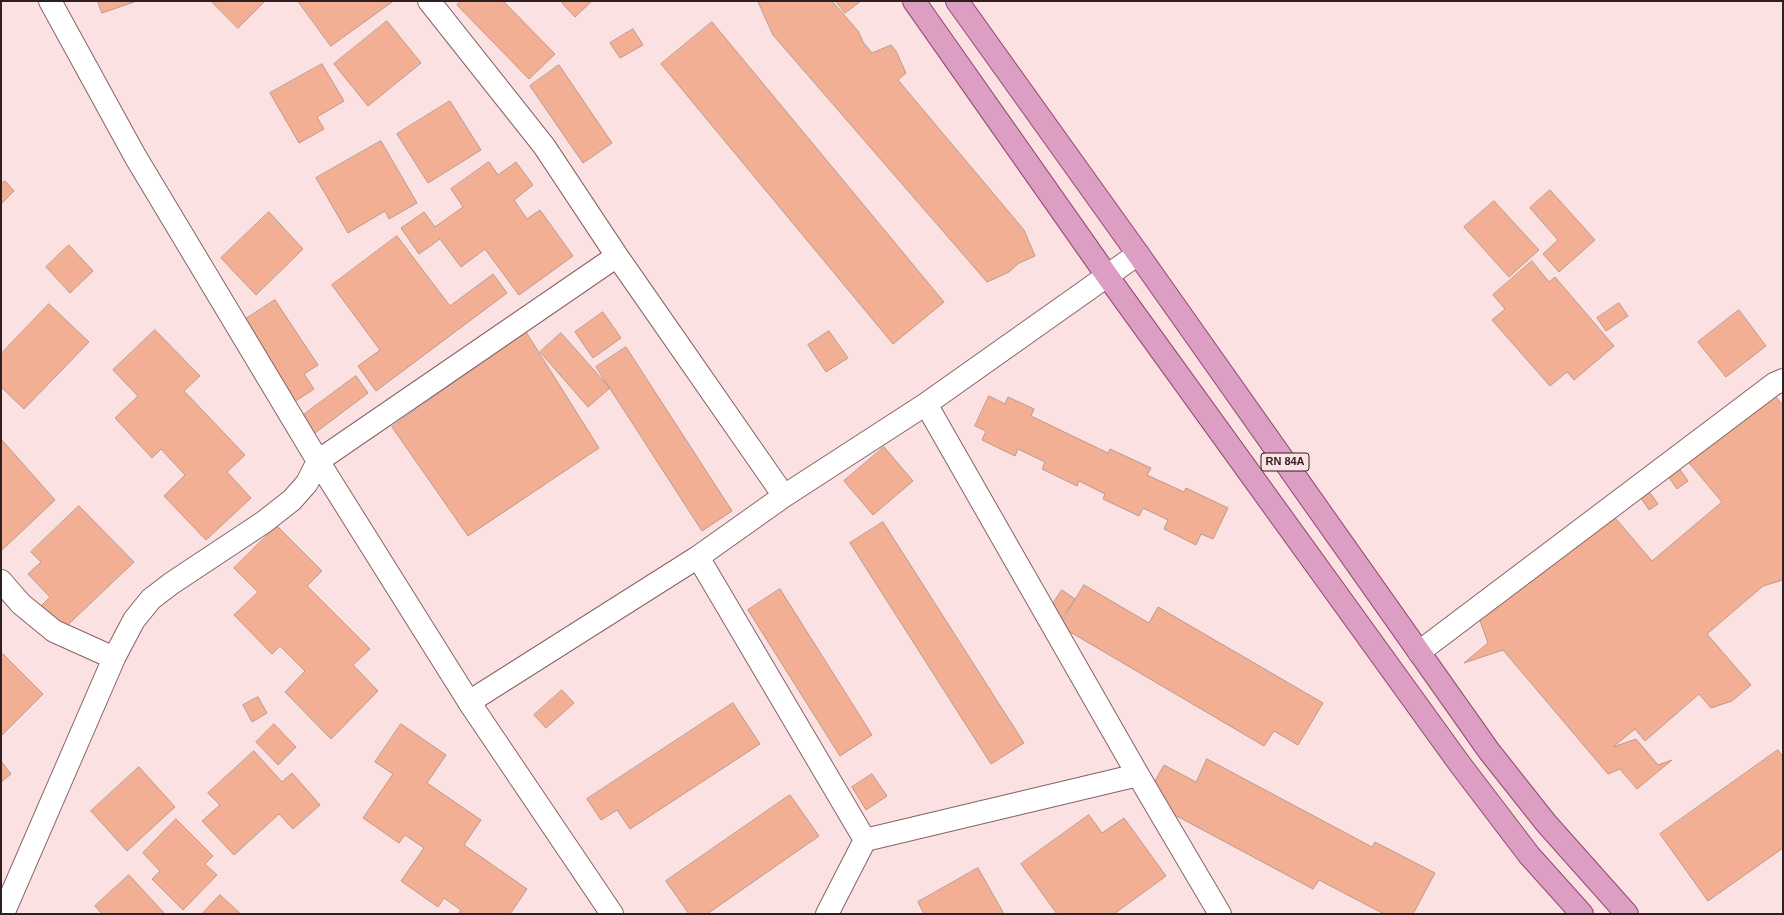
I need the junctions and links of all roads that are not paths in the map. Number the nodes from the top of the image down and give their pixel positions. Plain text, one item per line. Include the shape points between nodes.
1 (50, 1) edge
2 (429, 1) edge
3 (914, 1) edge
4 (957, 1) edge
5 (1138, 254) junction
6 (617, 256) junction
7 (1108, 276) junction
8 (1783, 380) edge
9 (926, 404) junction
10 (318, 461) junction
11 (784, 496) junction
12 (698, 557) junction
13 (1, 581) edge
14 (1419, 652) junction
15 (114, 658) junction
16 (469, 702) junction
17 (1138, 775) junction
18 (865, 840) junction
19 (610, 913) edge
20 (3, 914) edge
21 (827, 914) edge
22 (1220, 914) edge
23 (1582, 914) edge
24 (1626, 914) edge

1 - 10 street via 135,156
2 - 6 street via 544,146
3 - 7 main road, RN 84A
4 - 5 main road, RN 84A
5 - 7 street
5 - 14 main road, RN 84A
6 - 10 street
6 - 11 street
7 - 9 street
7 - 23 main road, RN 84A via 1459,763 1529,855
8 - 14 street via 1774,384
9 - 11 street
9 - 17 street
10 - 15 street via 307,483 292,500 151,599 134,620
10 - 16 street
11 - 12 street
12 - 16 street
12 - 18 street
13 - 15 street via 21,604 54,631
14 - 24 main road, RN 84A via 1489,751 1536,811
15 - 20 street
16 - 19 street
17 - 18 street
17 - 22 street
18 - 21 street

